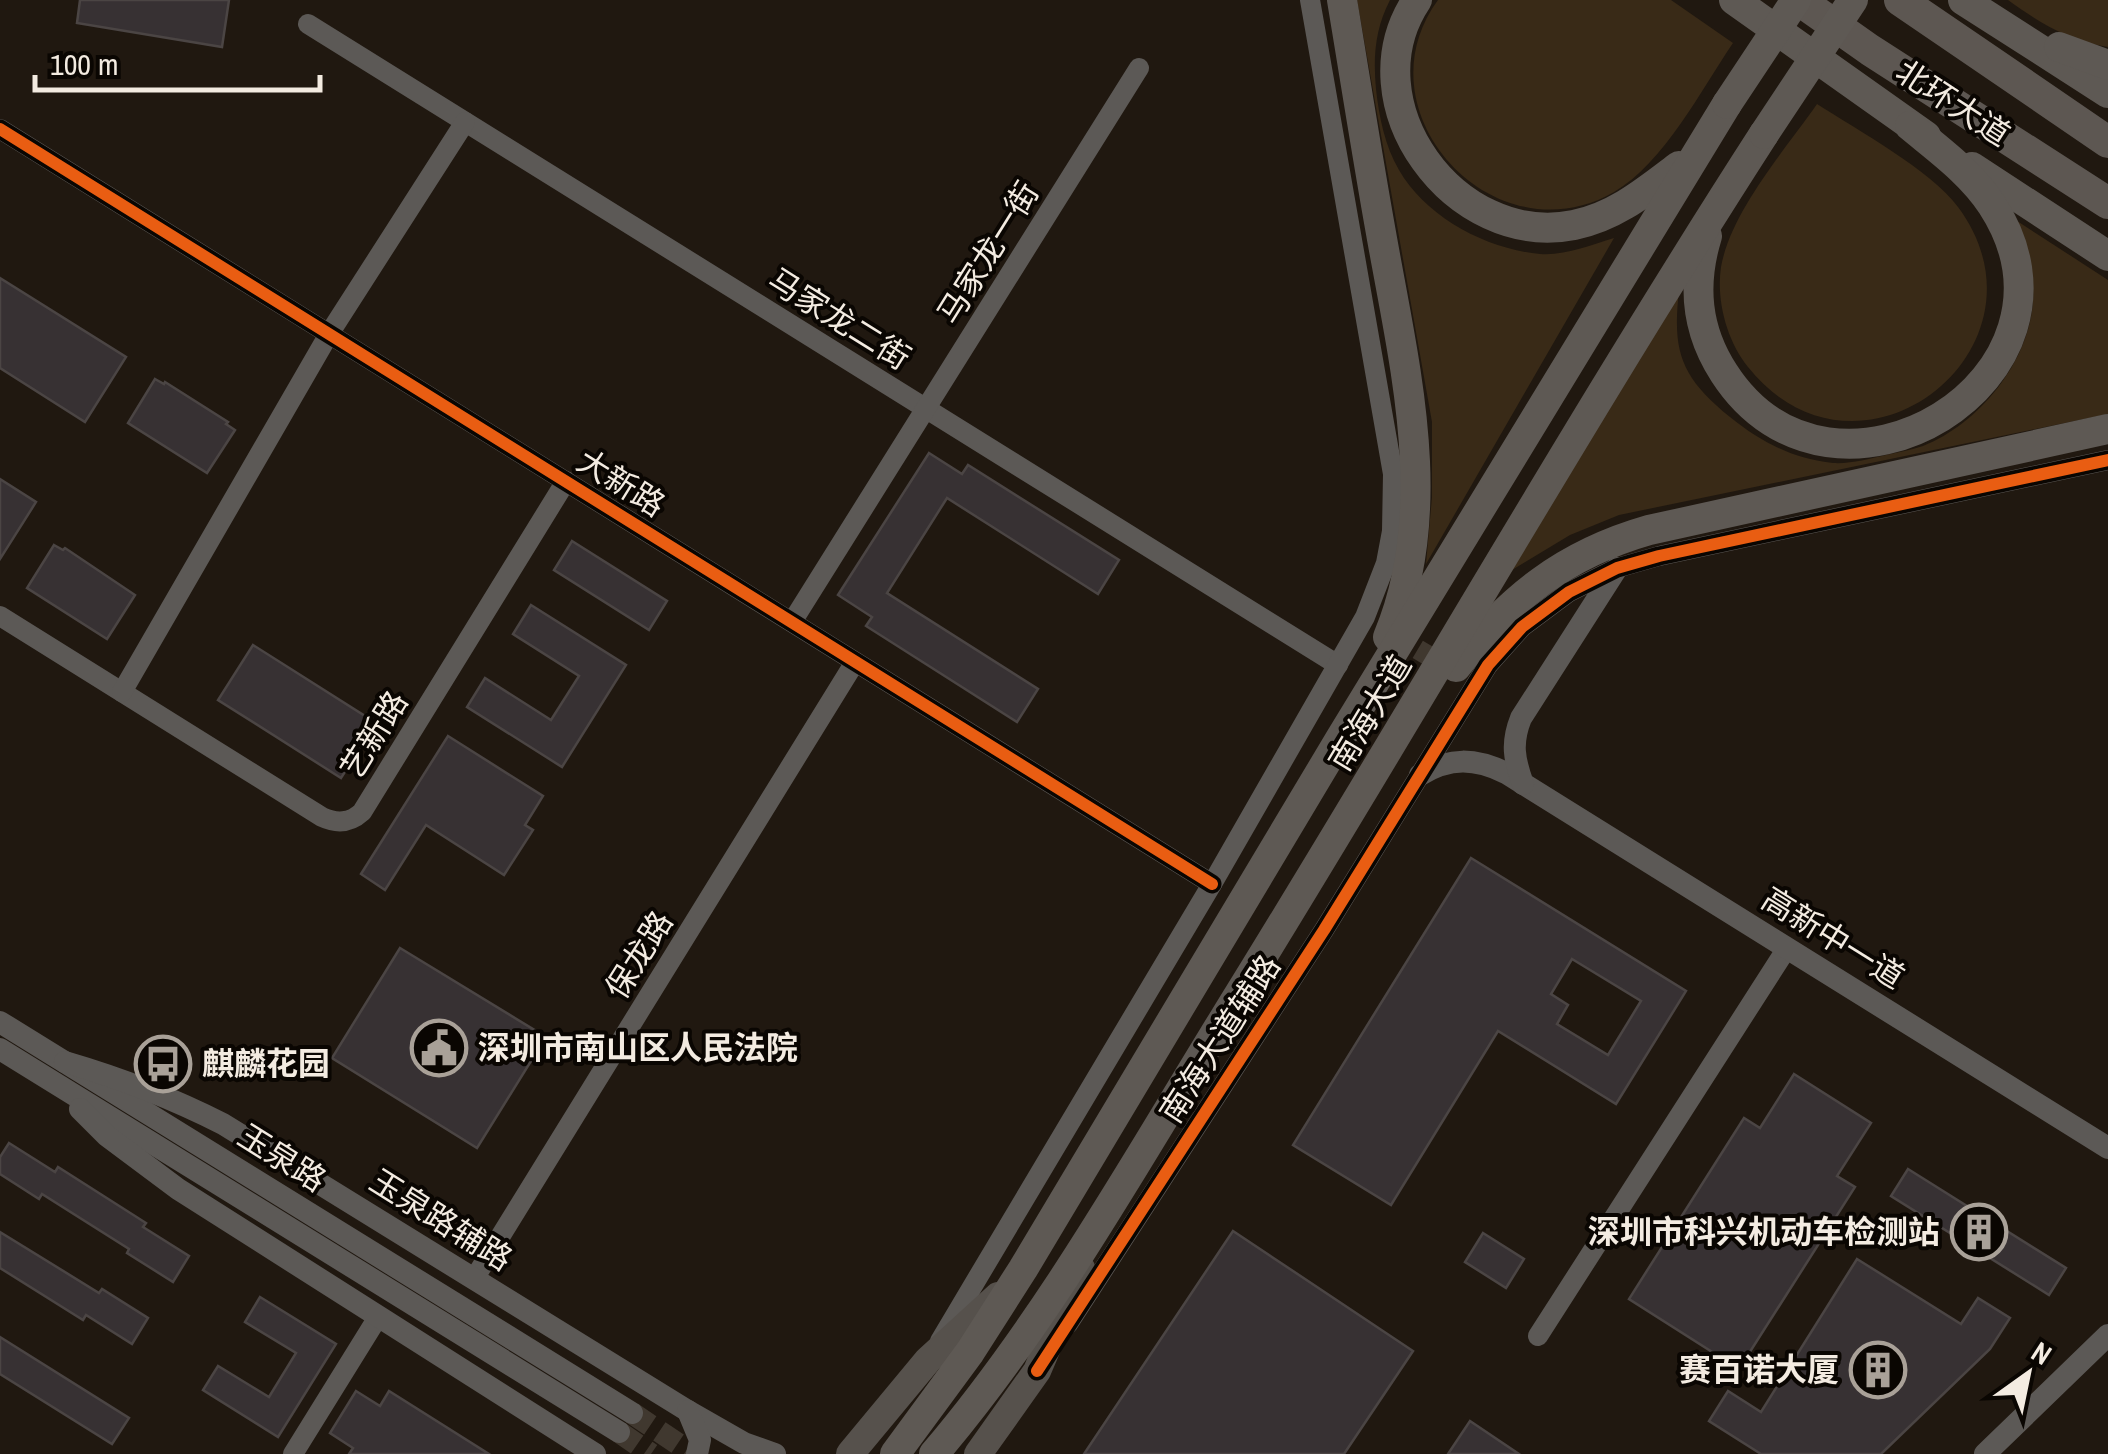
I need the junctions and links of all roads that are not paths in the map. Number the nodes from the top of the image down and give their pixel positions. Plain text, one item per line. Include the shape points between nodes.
1 (1310, 0) edge
2 (1342, 0) edge
3 (1417, 0) edge
4 (1734, 0) edge
5 (1798, 0) edge
6 (1853, 0) edge
7 (1900, 0) edge
8 (1963, 0) edge
9 (308, 24) dead end
10 (2005, 28) junction
11 (2108, 65) edge
12 (1139, 68) dead end
13 (2108, 94) edge
14 (465, 122) junction
15 (1910, 126) junction
16 (0, 129) edge
17 (2108, 142) edge
18 (1693, 156) junction
19 (2108, 202) edge
20 (1718, 204) junction
21 (2108, 256) edge
22 (329, 334) junction
23 (926, 409) junction
24 (2108, 429) edge
25 (2108, 460) edge
26 (566, 482) junction
27 (1617, 568) junction
28 (0, 616) edge
29 (792, 622) junction
30 (855, 662) junction
31 (1338, 665) junction
32 (122, 692) junction
33 (1340, 739) junction
34 (1381, 764) junction
35 (1420, 775) junction
36 (1523, 784) junction
37 (1212, 884) junction
38 (1788, 948) junction
39 (0, 1022) edge
40 (0, 1048) edge
41 (59, 1072) junction
42 (2108, 1148) edge
43 (1102, 1216) junction
44 (1023, 1270) junction
45 (474, 1278) junction
46 (378, 1317) junction
47 (2108, 1334) edge
48 (1538, 1336) dead end
49 (928, 1360) junction
50 (1037, 1372) junction
51 (688, 1411) junction
52 (626, 1423) tunnel mouth
53 (293, 1454) edge
54 (594, 1454) edge
55 (697, 1454) edge
56 (775, 1454) edge
57 (850, 1454) edge
58 (895, 1454) edge
59 (934, 1454) edge
60 (978, 1454) edge
61 (1986, 1454) edge

1 - 31 street via 1393,474 1389,547 1372,621
2 - 33 main road via 1407,379 1417,487 1403,591
3 - 18 main road via 1398,41 1398,100 1422,157 1464,202 1520,224 1574,226 1632,202
4 - 15 main road
5 - 18 main road, 南海大道, bridge
5 - 19 highway, 北环大道
6 - 20 main road, 南海大道, bridge
7 - 17 highway, 北环大道
8 - 10 main road
9 - 14 street, 马家龙二街
10 - 11 main road
10 - 13 main road
12 - 23 street, 马家龙一街
14 - 22 street
14 - 23 street, 马家龙二街
15 - 20 main road via 1992,205 2018,283 2010,338 1991,374 1963,403 1912,432 1852,444 1798,436 1774,424 1728,380 1712,354 1698,304 1700,261
15 - 21 main road
16 - 22 street, 大新路
18 - 33 main road, 南海大道
20 - 34 main road, 南海大道
22 - 26 street, 大新路
22 - 32 street
23 - 29 street, 马家龙一街
23 - 31 street, 马家龙二街
24 - 34 main road via 1649,530 1594,548 1542,579 1495,620
25 - 27 street, 南海大道辅路
26 - 29 street, 大新路
26 - 32 street, 艺新路 via 356,818 322,818
27 - 35 street, 南海大道辅路 via 1544,609 1469,681
27 - 36 street via 1520,718 1512,745
28 - 32 street, 艺新路
29 - 30 street, 大新路
30 - 37 street, 大新路
30 - 45 street, 保龙路
31 - 37 street
33 - 44 main road, 南海大道
34 - 43 main road, 南海大道
35 - 36 street, 高新中一道 via 1464,760
35 - 50 street, 南海大道辅路
36 - 38 street, 高新中一道
37 - 49 street
38 - 42 street, 高新中一道
38 - 48 street
39 - 41 street, 玉泉路
40 - 41 street, 玉泉路
41 - 45 street, 玉泉路辅路 via 147,1088 224,1124
41 - 46 street via 107,1136 140,1163
41 - 52 street, 玉泉路
43 - 50 main road
43 - 59 main road, 南海大道
44 - 49 main road
44 - 58 main road, 南海大道
45 - 51 street, 玉泉路辅路
46 - 53 street
46 - 54 street
47 - 61 street
49 - 57 main road
50 - 60 main road
51 - 55 street via 700,1440
51 - 56 street, 玉泉路辅路

